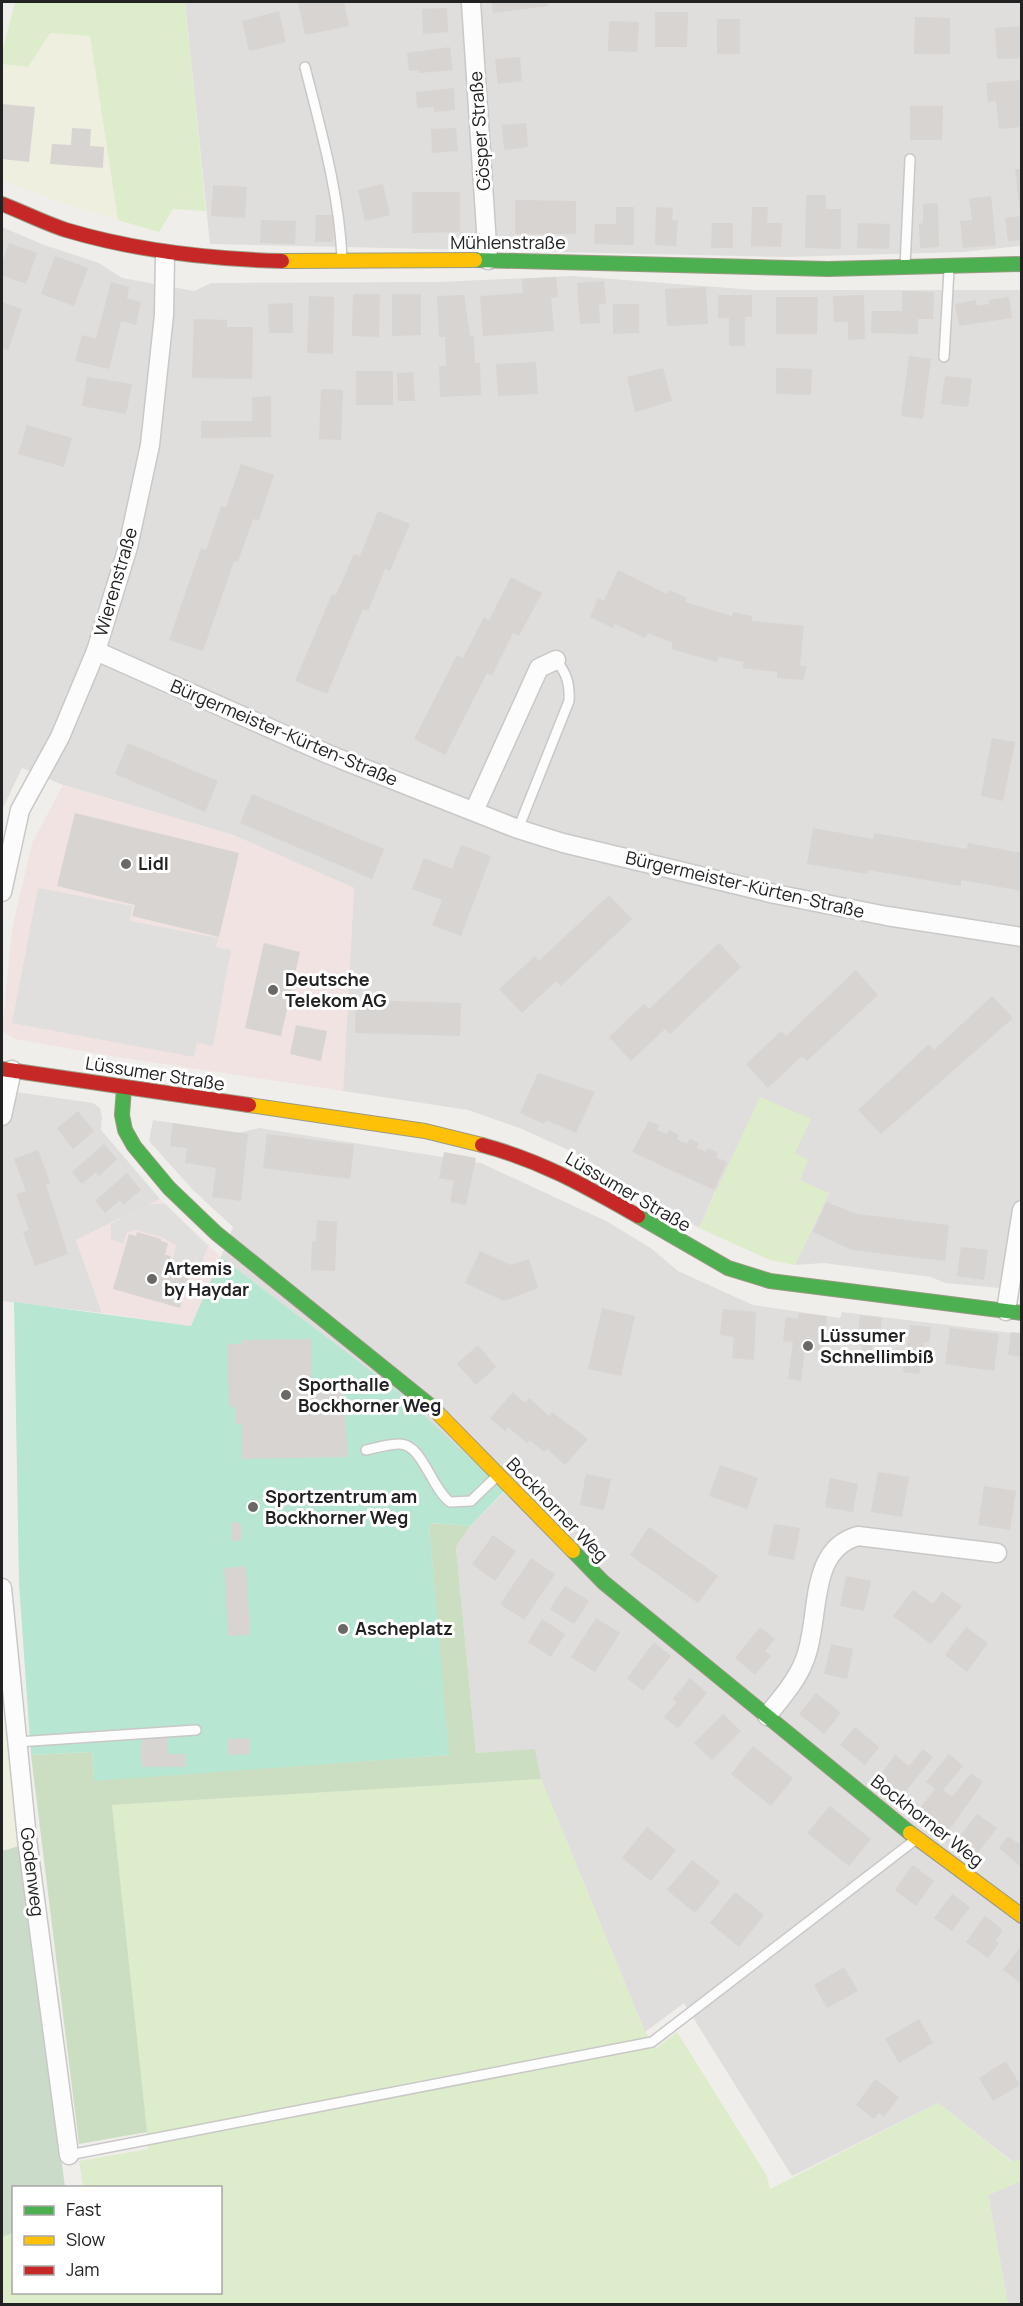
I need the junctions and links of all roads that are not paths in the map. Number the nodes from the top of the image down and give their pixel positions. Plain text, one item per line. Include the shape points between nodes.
1 (471, 2) edge
2 (305, 67) dead end
3 (910, 159) dead end
4 (2, 204) edge
5 (165, 255) junction
6 (488, 260) junction
7 (342, 262) junction
8 (1022, 264) edge
9 (905, 268) junction
10 (949, 268) junction
11 (944, 357) dead end
12 (96, 651) junction
13 (556, 660) joint
14 (474, 811) junction
15 (518, 829) junction
16 (2, 892) edge
17 (1022, 937) edge
18 (7, 1070) edge
19 (123, 1088) junction
20 (2, 1116) edge
21 (1022, 1210) edge
22 (1013, 1312) edge
23 (366, 1450) dead end
24 (498, 1475) junction
25 (997, 1553) dead end
26 (2, 1588) edge
27 (767, 1716) junction
28 (196, 1730) dead end
29 (17, 1742) junction
30 (917, 1839) junction
31 (1022, 1916) edge
32 (69, 2155) joint

1 - 6 street, Gösper Straße
2 - 7 lane via 334,178
3 - 9 lane
4 - 5 street, Mühlenstraße via 73,231
5 - 7 street, Mühlenstraße via 224,261
5 - 12 street, Wierenstraße via 165,315 150,445 128,547
6 - 7 street, Mühlenstraße
6 - 9 street, Mühlenstraße
8 - 10 street, Mühlenstraße
9 - 10 street, Mühlenstraße
10 - 11 lane
12 - 14 street, Bürgermeister-Kürten-Straße via 330,755
12 - 16 street, Wierenstraße via 60,737 20,810
13 - 14 street via 539,668
13 - 15 lane via 566,672 569,701
14 - 15 street, Bürgermeister-Kürten-Straße
15 - 17 street, Bürgermeister-Kürten-Straße via 775,894
18 - 19 street, Lüssumer Straße
18 - 20 street
19 - 22 street, Lüssumer Straße via 425,1131 473,1142 559,1171 738,1272 809,1288
19 - 24 street, Bockhorner Weg via 125,1130 169,1188 216,1233 420,1395
21 - 22 street
23 - 24 lane via 400,1443 410,1446 435,1488 450,1502 471,1502
24 - 27 street, Bockhorner Weg via 603,1582
25 - 27 street via 858,1536 843,1540 825,1564 801,1670
26 - 29 street, Godenweg
27 - 30 street, Bockhorner Weg
28 - 29 lane
29 - 32 street, Godenweg
30 - 31 street, Bockhorner Weg
30 - 32 lane via 652,2042

